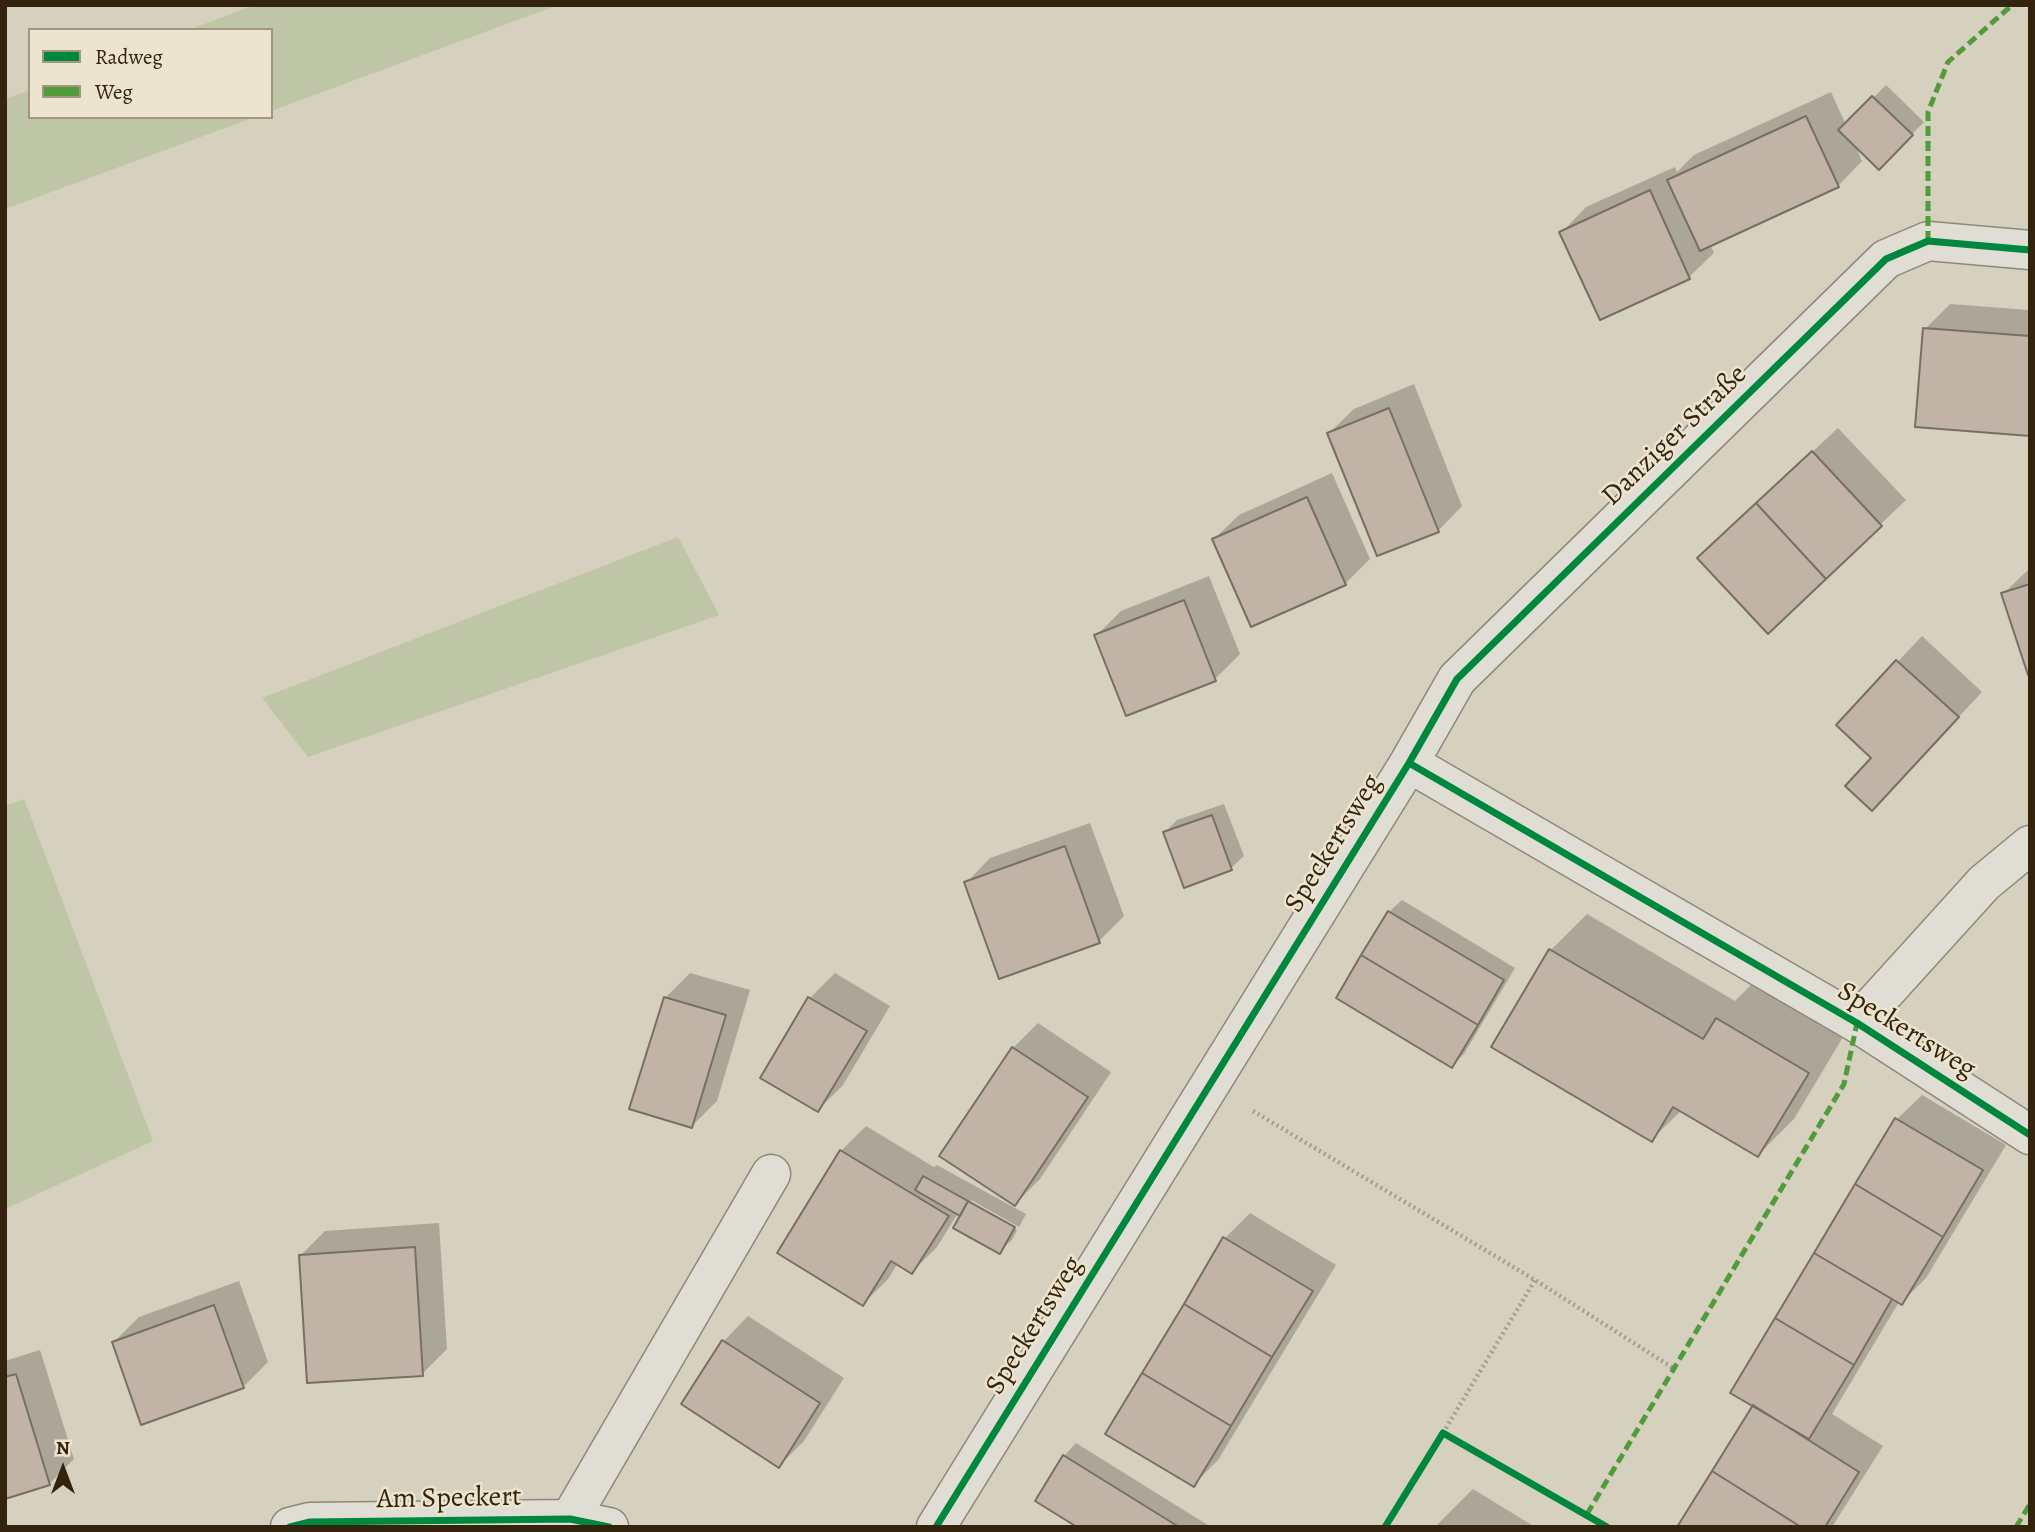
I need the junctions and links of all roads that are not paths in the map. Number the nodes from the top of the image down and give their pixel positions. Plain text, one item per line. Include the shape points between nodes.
1 (2030, 250) edge
2 (1409, 763) junction
3 (2030, 845) edge
4 (1857, 1023) junction
5 (2030, 1135) edge
6 (771, 1174) dead end
7 (570, 1519) junction
8 (290, 1527) edge
9 (609, 1527) edge
10 (936, 1527) edge

1 - 2 street, Danziger Straße via 1928,241 1886,259 1457,679
2 - 4 street, Speckertsweg
2 - 10 street, Speckertsweg
3 - 4 street, Speckertsweg via 1984,883
4 - 5 street, Speckertsweg
6 - 7 street
7 - 8 street, Am Speckert via 310,1522
7 - 9 street, Am Speckert

